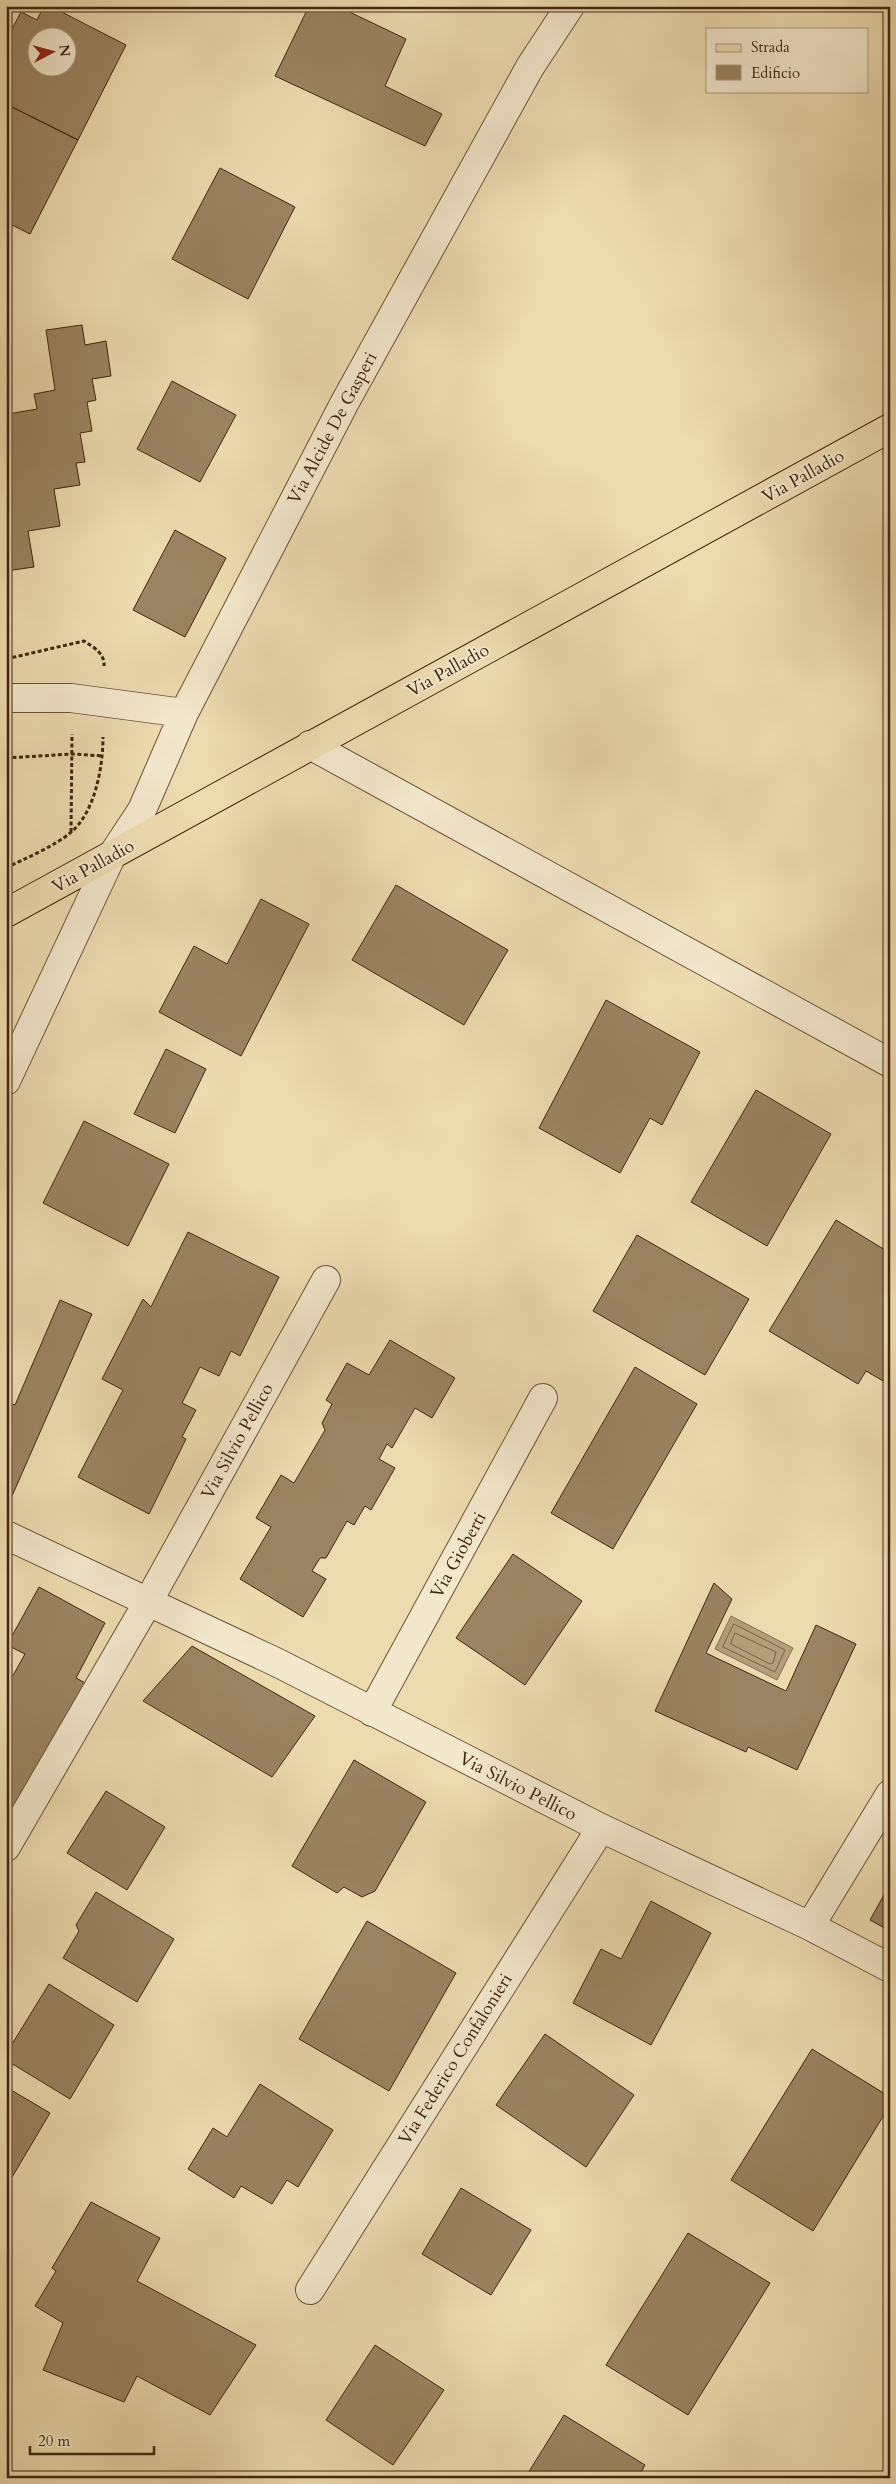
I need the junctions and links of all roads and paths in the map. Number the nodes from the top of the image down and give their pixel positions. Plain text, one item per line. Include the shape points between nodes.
1 (570, 6) edge
2 (890, 428) edge
3 (6, 659) edge
4 (6, 698) edge
5 (104, 702) junction
6 (184, 713) junction
7 (310, 745) junction
8 (72, 754) junction
9 (103, 756) junction
10 (6, 758) edge
11 (71, 833) junction
12 (111, 858) junction
13 (6, 868) edge
14 (6, 913) edge
15 (890, 1062) edge
16 (6, 1081) edge
17 (326, 1280) dead end
18 (543, 1398) dead end
19 (6, 1535) edge
20 (148, 1602) junction
21 (372, 1712) junction
22 (890, 1794) edge
23 (600, 1828) junction
24 (6, 1847) edge
25 (810, 1926) junction
26 (890, 1968) edge
27 (310, 2290) dead end

1 - 6 street, Via Alcide De Gasperi via 530,68 370,354
2 - 7 main road, Via Palladio
3 - 5 path via 84,641 99,650 105,662
4 - 5 street via 71,698
5 - 6 street
5 - 9 path
6 - 12 street, Via Alcide De Gasperi via 142,810
7 - 12 main road, Via Palladio
7 - 15 street
8 - 9 path
8 - 10 path
8 - 11 path
9 - 11 path via 87,811
11 - 13 path
12 - 14 main road, Via Palladio
12 - 16 street, Via Alcide De Gasperi
17 - 20 street, Via Silvio Pellico
18 - 21 street, Via Gioberti
19 - 20 street, Via Silvio Pellico
20 - 21 street, Via Silvio Pellico via 278,1663
20 - 24 street
21 - 23 street, Via Silvio Pellico
22 - 25 street
23 - 25 street, Via Silvio Pellico
23 - 27 street, Via Federico Confalonieri
25 - 26 street, Via Silvio Pellico

